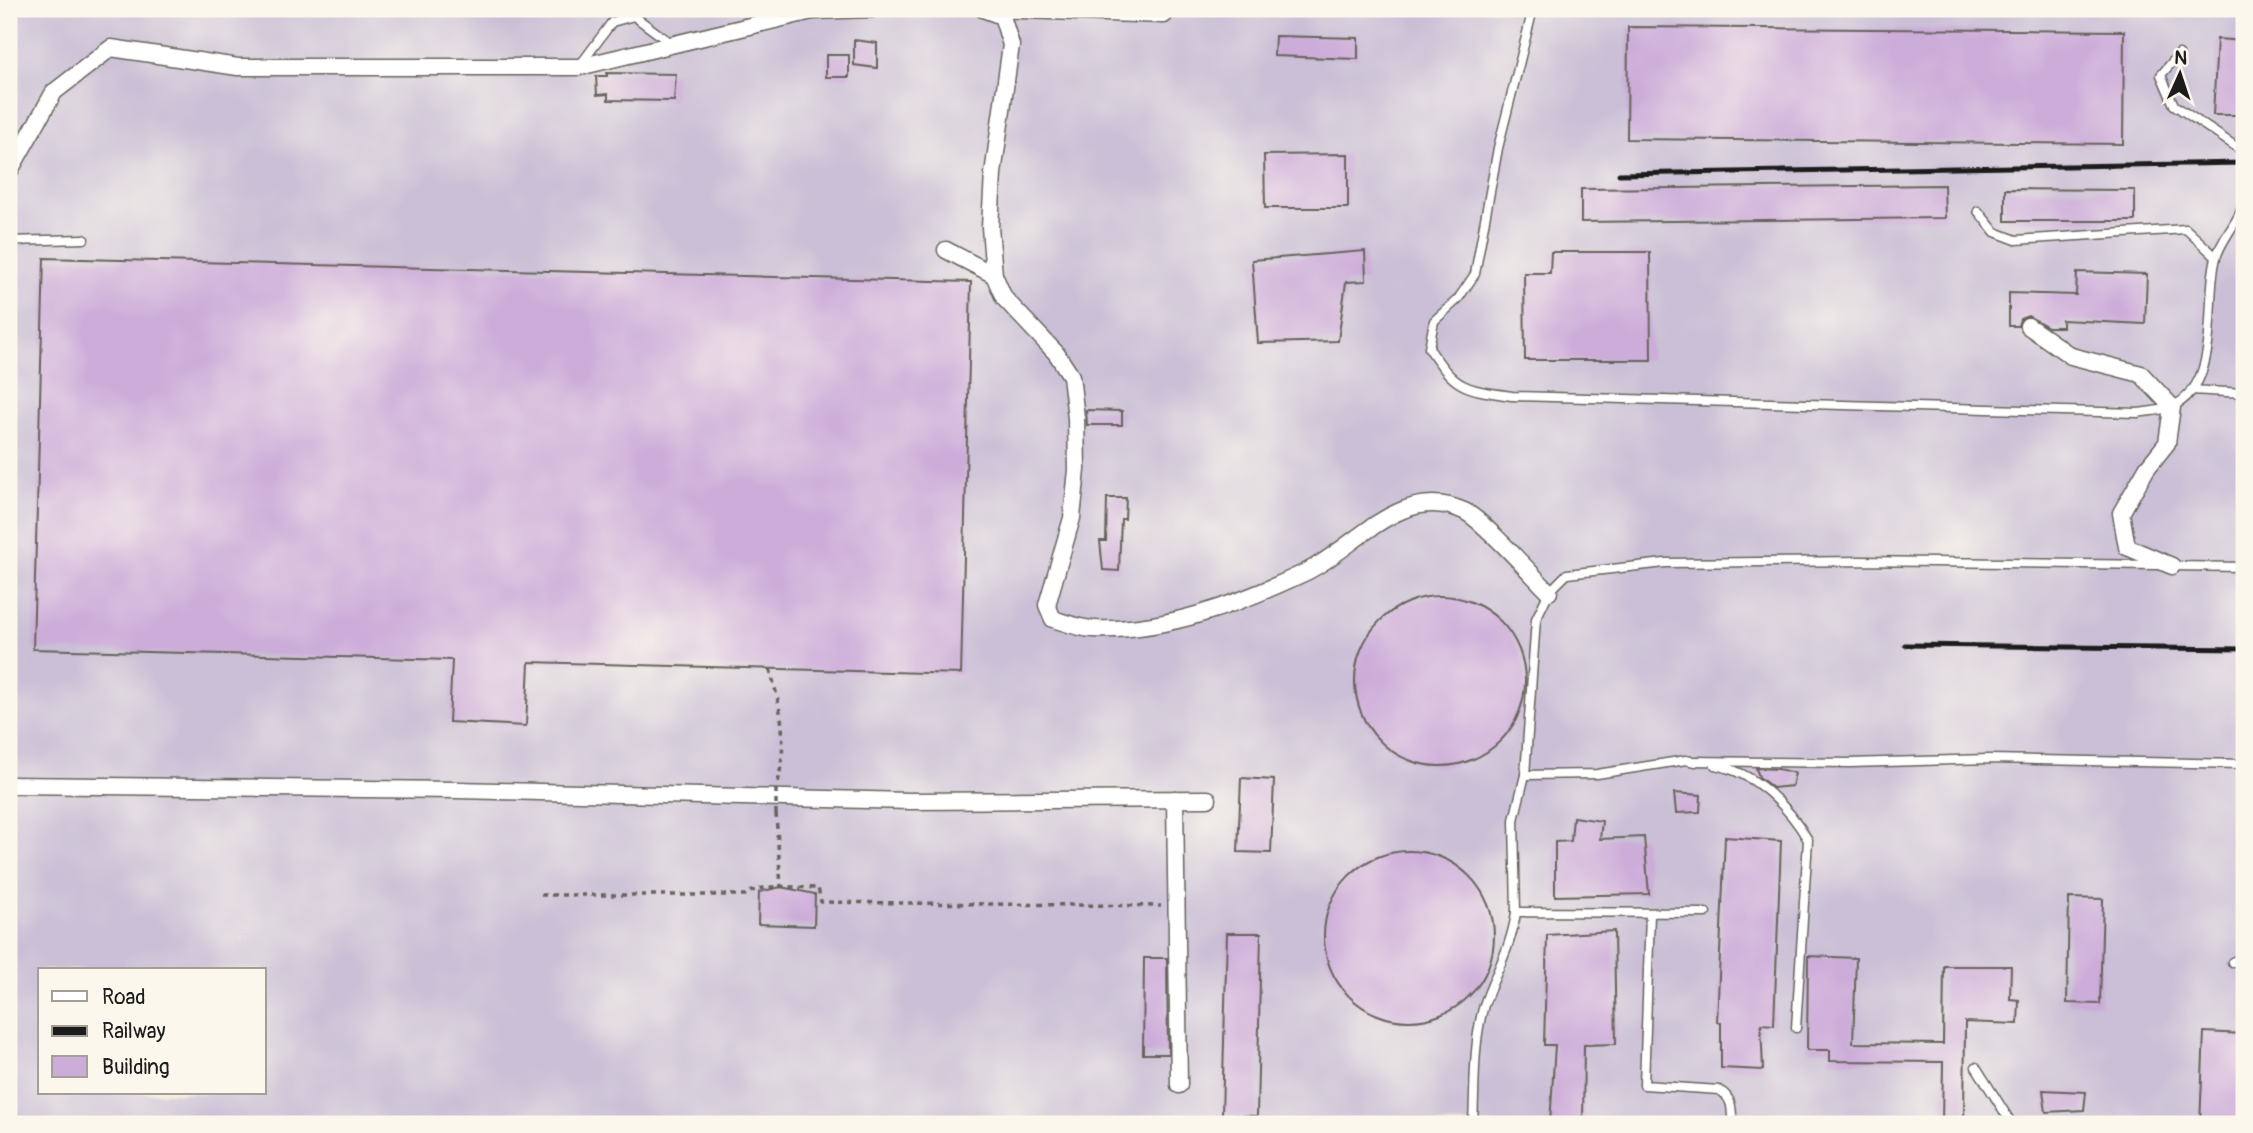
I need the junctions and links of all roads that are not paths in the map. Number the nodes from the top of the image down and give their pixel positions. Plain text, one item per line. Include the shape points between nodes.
1 (871, 9) edge
2 (983, 9) edge
3 (991, 9) edge
4 (1533, 9) edge
5 (1164, 15) dead end
6 (673, 44) junction
7 (2179, 54) dead end
8 (579, 67) junction
9 (2244, 152) edge
10 (9, 172) edge
11 (2244, 200) edge
12 (1978, 211) dead end
13 (2243, 215) edge
14 (83, 239) dead end
15 (9, 241) edge
16 (946, 250) dead end
17 (2216, 257) junction
18 (993, 275) junction
19 (2028, 327) dead end
20 (2191, 390) junction
21 (2244, 393) edge
22 (2172, 407) junction
23 (2172, 566) junction
24 (2244, 567) edge
25 (1549, 592) junction
26 (1690, 761) junction
27 (2244, 764) edge
28 (1525, 775) junction
29 (9, 785) edge
30 (1175, 799) junction
31 (1208, 799) dead end
32 (1516, 912) junction
33 (1706, 913) dead end
34 (1650, 914) junction
35 (2244, 957) edge
36 (2232, 962) dead end
37 (1796, 1028) dead end
38 (1976, 1067) dead end
39 (1180, 1085) dead end
40 (1473, 1124) edge
41 (1732, 1124) edge
42 (2012, 1124) edge

1 - 6 street via 812,11
2 - 18 street via 1002,16 1011,45 993,174
3 - 5 street
4 - 22 lane via 1497,148 1475,274 1458,299 1434,321 1429,348 1448,377 1469,390 1512,396 2138,413
6 - 8 street
6 - 8 lane via 634,16 612,22
7 - 9 lane via 2161,75 2174,105
8 - 10 street via 238,67 111,48 54,92
11 - 13 lane
12 - 17 lane via 1995,232 2016,240 2186,229
13 - 17 lane
14 - 15 lane
16 - 18 street
17 - 20 lane via 2205,362
18 - 25 street via 1004,298 1056,353 1071,376 1077,470 1072,518 1047,605 1053,620 1093,629 1162,622 1216,609 1306,572 1398,510 1429,503 1465,511
19 - 22 street via 2071,356 2141,374
20 - 21 lane
20 - 22 lane
22 - 23 street via 2167,443 2121,513 2127,547
23 - 24 lane
23 - 25 lane via 1665,563 1567,574
25 - 28 lane via 1536,619
26 - 27 lane via 1989,759
26 - 28 lane via 1597,774
26 - 37 lane via 1725,767 1764,789 1795,818 1808,840
28 - 32 lane via 1514,820
29 - 30 street via 909,801
30 - 31 street
30 - 39 street
32 - 34 lane
32 - 40 lane via 1511,941 1479,1029
33 - 34 lane
34 - 41 lane via 1644,1084 1719,1090 1731,1104
35 - 36 lane
38 - 42 lane

